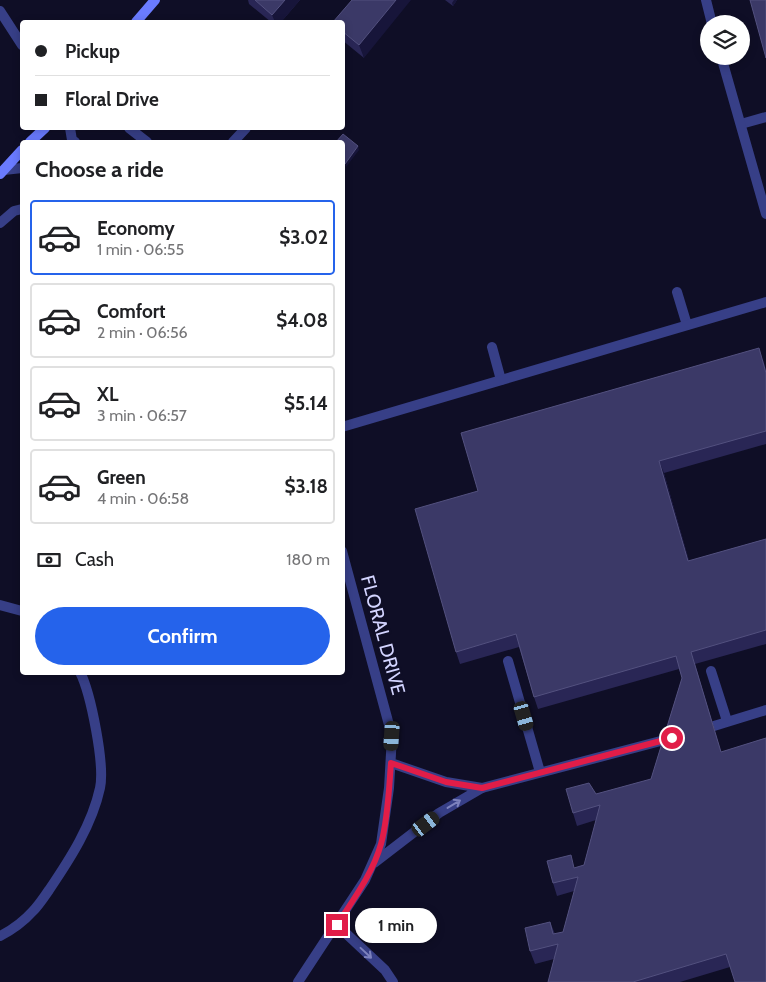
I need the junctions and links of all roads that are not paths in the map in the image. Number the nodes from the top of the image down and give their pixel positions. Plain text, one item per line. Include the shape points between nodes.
1 (155, 0) edge
2 (706, 0) edge
3 (0, 11) edge
4 (710, 15) edge
5 (138, 20) edge
6 (20, 42) edge
7 (725, 65) edge
8 (766, 117) edge
9 (741, 124) junction
10 (42, 130) edge
11 (132, 130) edge
12 (244, 130) edge
13 (32, 140) edge
14 (144, 140) edge
15 (235, 140) edge
16 (20, 152) edge
17 (20, 168) edge
18 (2, 172) edge
19 (20, 210) edge
20 (766, 214) edge
21 (0, 223) edge
22 (677, 292) dead end
23 (766, 302) edge
24 (687, 325) junction
25 (492, 348) dead end
26 (501, 380) junction
27 (345, 425) edge
28 (345, 562) edge
29 (0, 605) edge
30 (20, 611) edge
31 (508, 661) dead end
32 (711, 671) dead end
33 (81, 675) edge
34 (766, 710) edge
35 (727, 721) junction
36 (714, 726) edge
37 (672, 738) edge
38 (391, 763) junction
39 (540, 772) junction
40 (482, 788) junction
41 (372, 864) junction
42 (337, 925) junction
43 (0, 936) edge
44 (301, 978) edge
45 (393, 982) edge

1 - 5 main road
2 - 4 street
3 - 6 street
7 - 9 street
8 - 9 street
9 - 20 street
10 - 13 main road
11 - 14 street
12 - 15 street
16 - 18 main road
17 - 18 street
19 - 21 street
22 - 24 street
23 - 24 street
24 - 26 street
25 - 26 street
26 - 27 street
28 - 38 street, FLORAL DRIVE via 392,736
29 - 30 street
31 - 39 street
32 - 35 street
33 - 43 street via 95,723 100,763 101,786 96,803 67,864 34,911
34 - 35 street
35 - 36 street
37 - 39 street
38 - 40 street via 446,782
38 - 41 street, FLORAL DRIVE via 381,844
39 - 40 street
41 -> 40 street via 440,813
41 - 42 street, FLORAL DRIVE
42 - 44 street, FLORAL DRIVE
42 -> 45 street via 385,970

